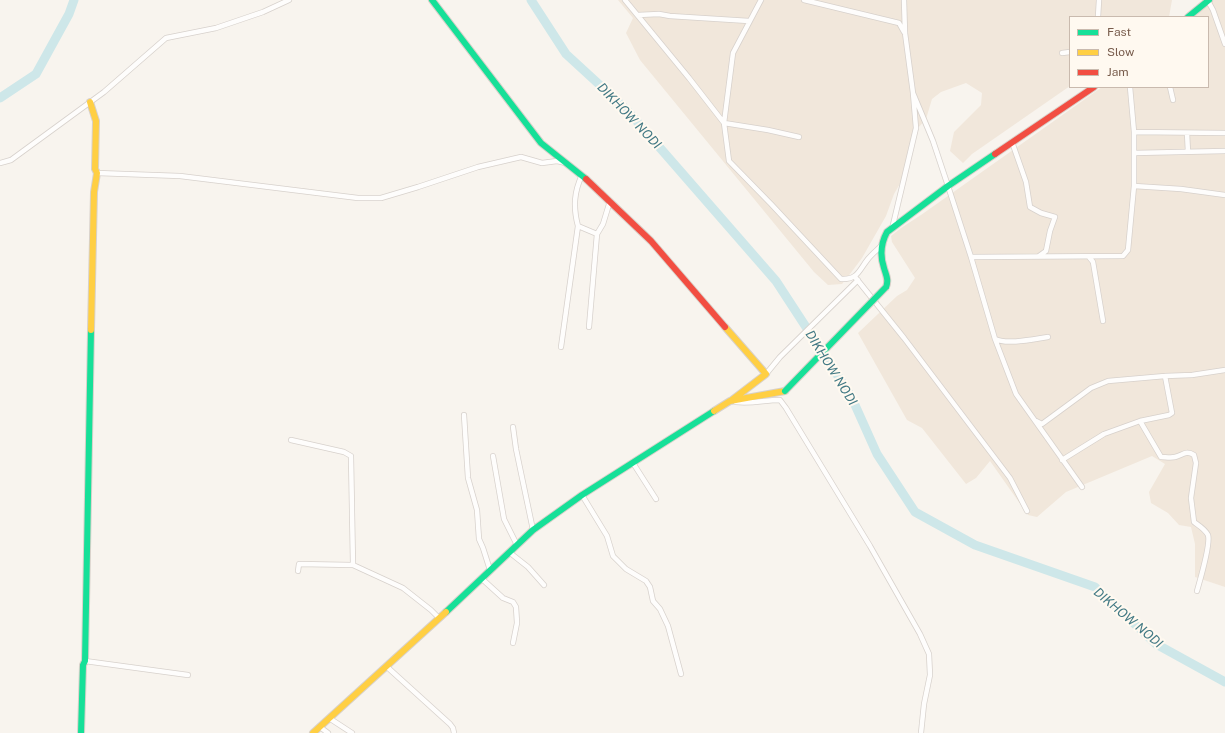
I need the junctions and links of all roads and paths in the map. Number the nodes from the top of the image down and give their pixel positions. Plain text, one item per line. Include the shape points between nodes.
1 (289, 0) edge
2 (432, 0) edge
3 (625, 0) edge
4 (761, 0) edge
5 (804, 0) edge
6 (904, 0) edge
7 (1099, 0) edge
8 (1209, 1) edge
9 (638, 16) junction
10 (1098, 16) edge
11 (1189, 16) edge
12 (749, 21) junction
13 (905, 33) junction
14 (1225, 44) edge
15 (1069, 52) edge
16 (1062, 53) dead end
17 (1093, 88) edge
18 (1130, 88) edge
19 (1170, 88) edge
20 (913, 93) junction
21 (1173, 100) dead end
22 (90, 102) junction
23 (724, 123) junction
24 (1134, 132) junction
25 (1187, 133) junction
26 (1225, 133) edge
27 (799, 138) dead end
28 (1012, 142) junction
29 (1225, 151) edge
30 (1188, 152) junction
31 (1134, 154) junction
32 (0, 163) edge
33 (567, 163) junction
34 (97, 173) junction
35 (582, 175) junction
36 (948, 186) junction
37 (1134, 186) junction
38 (1225, 195) edge
39 (610, 201) junction
40 (578, 226) junction
41 (892, 229) junction
42 (597, 234) junction
43 (882, 245) junction
44 (1039, 256) junction
45 (971, 257) junction
46 (1089, 257) junction
47 (857, 278) junction
48 (1103, 321) dead end
49 (589, 327) dead end
50 (1048, 337) dead end
51 (995, 339) junction
52 (561, 347) dead end
53 (1225, 370) edge
54 (766, 374) junction
55 (1166, 376) junction
56 (730, 401) junction
57 (464, 415) dead end
58 (1036, 421) junction
59 (1140, 421) junction
60 (513, 427) dead end
61 (291, 440) dead end
62 (493, 456) dead end
63 (1062, 460) junction
64 (633, 463) junction
65 (1082, 487) dead end
66 (582, 495) junction
67 (656, 499) dead end
68 (1027, 511) dead end
69 (533, 530) junction
70 (516, 545) junction
71 (509, 552) junction
72 (353, 565) junction
73 (490, 570) junction
74 (298, 571) dead end
75 (481, 578) junction
76 (544, 585) dead end
77 (1197, 590) dead end
78 (439, 618) junction
79 (513, 643) dead end
80 (85, 661) junction
81 (386, 666) junction
82 (681, 674) dead end
83 (188, 675) dead end
84 (329, 718) junction
85 (320, 726) junction
86 (81, 733) edge
87 (313, 733) edge
88 (328, 733) edge
89 (352, 733) edge
90 (454, 733) edge
91 (922, 733) edge

1 - 22 street via 216,28 166,38
2 - 33 street via 541,143
3 - 9 street
4 - 12 street
5 - 13 street via 899,23
6 - 13 street
7 - 10 street
8 - 11 street
8 - 14 street
9 - 12 street via 659,14
9 - 23 street
12 - 23 street via 732,52
13 - 20 street
15 - 16 street
17 - 28 street
18 - 24 street
19 - 21 street
20 - 36 street
20 - 41 street via 916,128
22 - 32 street via 11,160
22 - 34 street via 96,121
23 - 27 street
23 - 47 street via 729,161 841,279
24 - 25 street
24 - 31 street
25 - 26 street
25 - 30 street
28 - 36 street
28 - 44 street via 1026,182 1030,207 1055,217 1046,251
29 - 30 street
30 - 31 street
31 - 37 street
33 - 34 street via 542,163 521,157 478,167 381,198 358,198 180,176
33 - 35 street
34 - 80 street via 94,192
35 - 39 street
35 - 40 street via 577,186 574,211
36 - 41 street
36 - 45 street
37 - 38 street
37 - 46 street via 1128,250 1123,256
39 - 42 street
39 - 54 street via 651,241
40 - 42 street
40 - 52 street
41 - 43 street via 887,232
42 - 49 street
43 - 47 street via 868,258
43 - 56 street, bridge via 883,266 888,282 886,288 785,391
44 - 45 street
44 - 46 street
45 - 51 street
46 - 48 street via 1093,262
47 - 54 street
47 - 68 street via 1006,472
50 - 51 street via 1007,342
51 - 58 street via 1016,394
53 - 55 street
54 - 56 street
55 - 58 street via 1108,381 1091,388 1042,424
55 - 59 street via 1172,413
56 - 64 street
56 - 91 street via 748,403 780,400 870,546 929,654 930,675
57 - 73 street via 468,478 477,510 479,539
58 - 63 street
59 - 63 street via 1104,434
59 - 77 street via 1161,457 1174,457 1189,452 1194,455 1196,463 1191,498 1194,522 1209,537
60 - 69 street
61 - 72 street via 344,452 351,456
62 - 70 street via 504,519
63 - 65 street
64 - 66 street
64 - 67 street
66 - 69 street
66 - 82 street via 606,536 613,556 626,569 646,581 650,587 653,601 668,626
69 - 70 street
70 - 71 street
71 - 73 street
71 - 76 street
72 - 74 street via 299,564
72 - 78 street via 403,588
73 - 75 street
75 - 78 street
75 - 79 street via 516,607 517,623
78 - 81 street
80 - 83 street
80 - 86 street
81 - 84 street
81 - 90 street via 450,724
84 - 85 street
84 - 89 street
85 - 87 street
85 - 88 street

